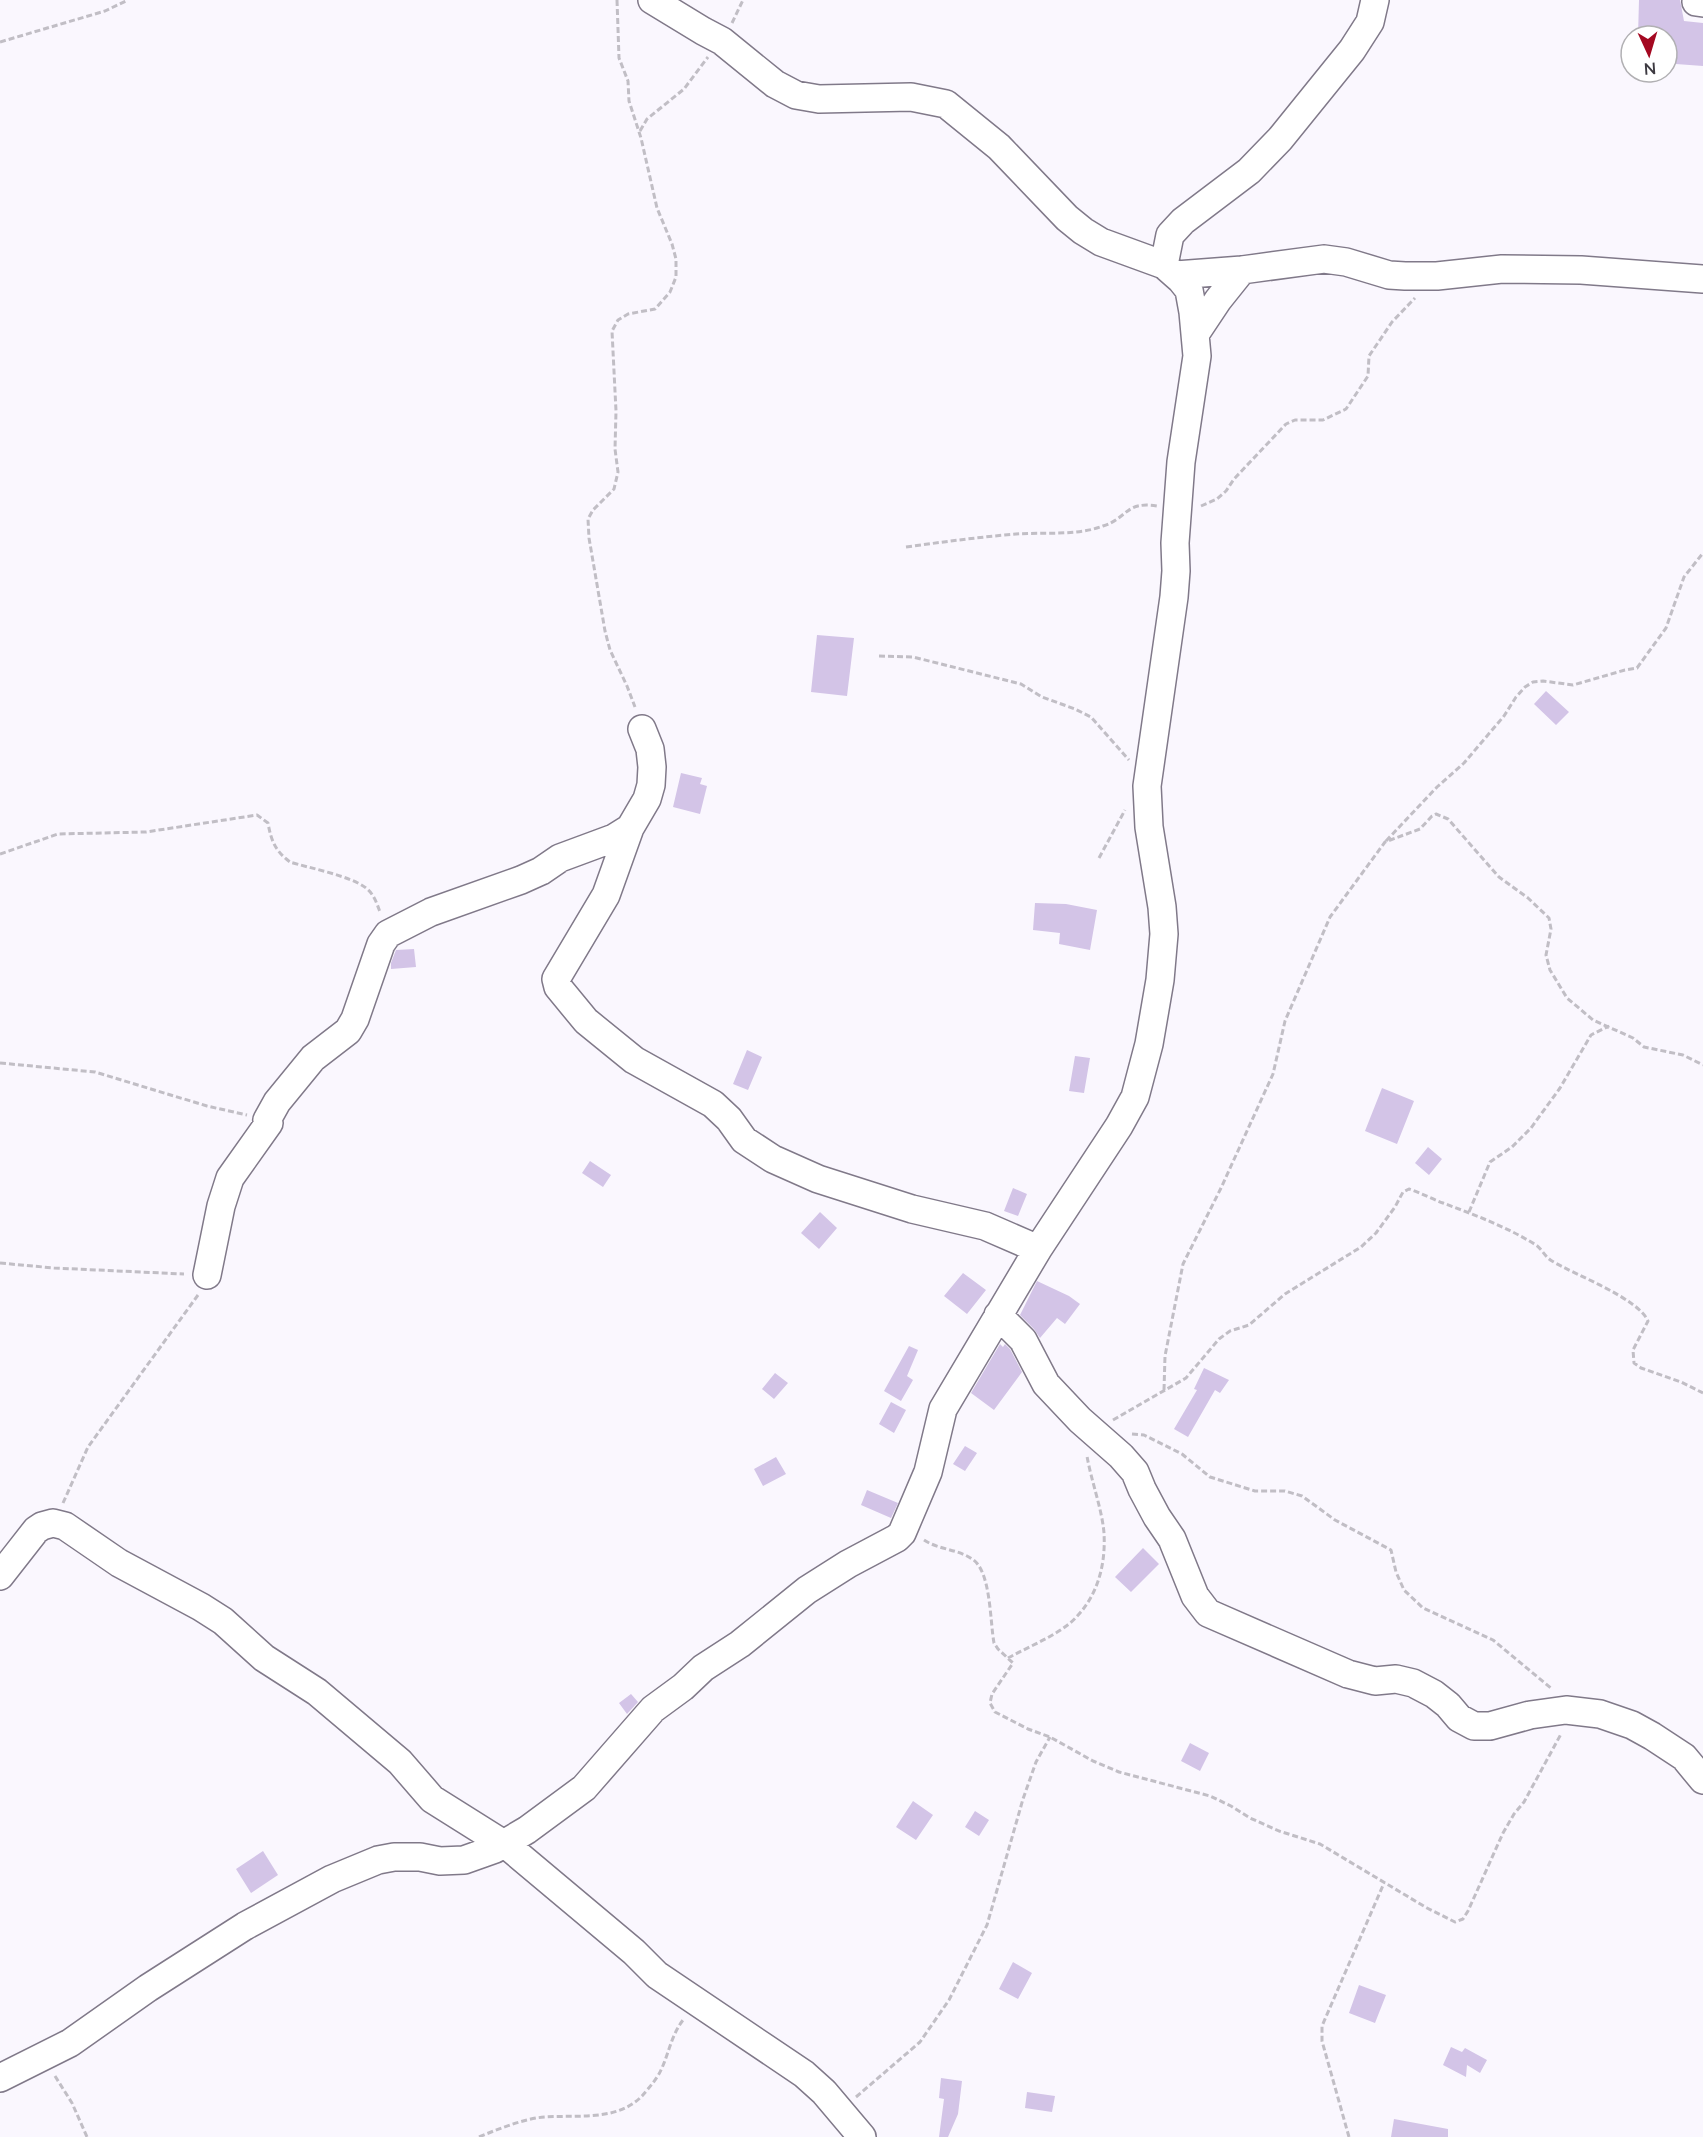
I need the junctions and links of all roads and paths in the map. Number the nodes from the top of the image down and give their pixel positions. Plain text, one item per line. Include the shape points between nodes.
1 (128, 0) edge
2 (617, 0) edge
3 (652, 0) edge
4 (1375, 0) edge
5 (722, 41) junction
6 (0, 42) edge
7 (639, 132) junction
8 (1170, 270) junction
9 (1242, 270) junction
10 (1437, 276) junction
11 (1703, 279) edge
12 (1196, 333) junction
13 (1177, 518) junction
14 (906, 547) dead end
15 (1703, 553) edge
16 (879, 656) dead end
17 (642, 729) joint
18 (1138, 794) junction
19 (630, 828) junction
20 (1385, 842) junction
21 (0, 854) edge
22 (1099, 858) dead end
23 (388, 934) junction
24 (1609, 1026) junction
25 (0, 1063) edge
26 (1703, 1065) edge
27 (269, 1123) junction
28 (1469, 1212) junction
29 (1038, 1249) junction
30 (0, 1263) edge
31 (207, 1275) junction
32 (998, 1315) junction
33 (1164, 1390) junction
34 (1703, 1393) edge
35 (1087, 1425) junction
36 (1124, 1433) dead end
37 (907, 1521) junction
38 (53, 1523) junction
39 (0, 1576) edge
40 (1008, 1658) junction
41 (1570, 1710) junction
42 (1050, 1737) junction
43 (1703, 1780) edge
44 (503, 1843) junction
45 (1384, 1883) junction
46 (699, 2003) junction
47 (43, 2056) junction
48 (0, 2078) edge
49 (842, 2113) junction
50 (87, 2137) edge
51 (479, 2137) edge
52 (862, 2137) edge
53 (1349, 2137) edge

1 - 6 path via 105,11
2 - 7 path via 619,58
3 - 5 street
4 - 8 street via 1370,22 1352,50 1280,139 1249,171 1170,235
5 - 7 path via 684,89 647,119
5 - 8 street via 796,95 819,99 911,97 946,104 999,147 1083,231
7 - 17 path via 657,208 676,259 676,277 670,292 655,309 628,314 618,320 612,331 618,472 614,489 588,519 588,538 610,650
8 - 9 street
8 - 12 street via 1188,290
9 - 10 street via 1324,259 1389,275
9 - 12 street
10 - 11 street via 1502,269
10 - 13 path via 1405,308 1372,352 1368,376 1346,409 1323,420 1295,420 1286,424 1217,499
12 - 13 street via 1195,380 1181,462
13 - 14 path via 1164,507 1143,504 1102,527 982,536
13 - 18 street via 1174,597
15 - 20 path via 1684,577 1666,628 1637,668 1573,685 1543,681 1525,687 1464,763
16 - 18 path via 913,657 978,672 1021,684 1075,709 1090,717 1145,778
17 - 19 street via 650,748 651,785
18 - 22 path
18 - 29 street via 1149,827 1164,934 1149,1044 1135,1097
19 - 23 street via 560,858 521,880 431,912
19 - 29 street via 606,895 556,979 558,987 586,1021 634,1060 713,1104 744,1140 773,1160 912,1209 985,1226
20 - 24 path via 1420,829 1436,814 1448,819 1499,877 1549,918 1546,956 1557,985 1580,1010
20 - 33 path via 1330,917 1285,1021 1273,1074 1183,1264 1164,1356
21 - 23 path via 58,834 146,832 257,815 268,823 271,841 290,862 366,888 374,897
23 - 27 street via 355,1019 348,1030 313,1058 278,1102 267,1120
24 - 26 path via 1644,1047 1683,1055
24 - 28 path via 1591,1035 1531,1128 1490,1162
25 - 27 path via 95,1072
27 - 31 street via 230,1178 220,1206
28 - 33 path via 1406,1190 1376,1233 1361,1247 1285,1294 1249,1325 1230,1331 1186,1378
28 - 34 path via 1533,1244 1552,1261 1638,1308 1648,1321 1633,1350 1634,1364
29 - 32 street
30 - 31 path
31 - 38 path via 192,1305 88,1447
32 - 35 street via 1023,1340 1046,1384
32 - 37 street via 943,1409 928,1472
33 - 35 path
35 - 40 path via 1104,1532 1096,1586 1086,1607 1067,1625
35 - 41 street via 1135,1472 1172,1539 1195,1596 1208,1613 1348,1674 1375,1681 1396,1679 1413,1683 1434,1694 1459,1718 1474,1726
36 - 41 path via 1143,1435 1182,1454 1210,1477 1255,1491 1285,1491 1302,1497 1391,1550 1404,1590 1423,1608 1493,1640 1562,1698
37 - 40 path via 925,1541 974,1559 984,1573 994,1643
37 - 44 street via 897,1538 807,1590 703,1668 652,1709 584,1788
38 - 39 street via 36,1530
38 - 44 street via 65,1526 119,1563 223,1621 264,1658 317,1692 391,1755 432,1799
40 - 42 path via 1013,1664 992,1694 992,1707 1014,1722
41 - 43 street via 1600,1714 1632,1725 1684,1757
41 - 45 path via 1524,1802 1503,1833 1463,1919 1455,1922 1445,1918
42 - 45 path via 1119,1772 1210,1796 1279,1831 1320,1844
42 - 49 path via 1023,1799 987,1925 949,2000 920,2042
44 - 46 street via 657,1975
44 - 47 street via 464,1860 405,1856 378,1860 332,1879 245,1926 70,2043
45 - 53 path via 1322,2026 1322,2041
46 - 49 street via 804,2074
46 - 51 path via 670,2041 660,2071 641,2097 629,2106 601,2114 537,2118
47 - 48 street
47 - 50 path via 72,2103
49 - 52 street

